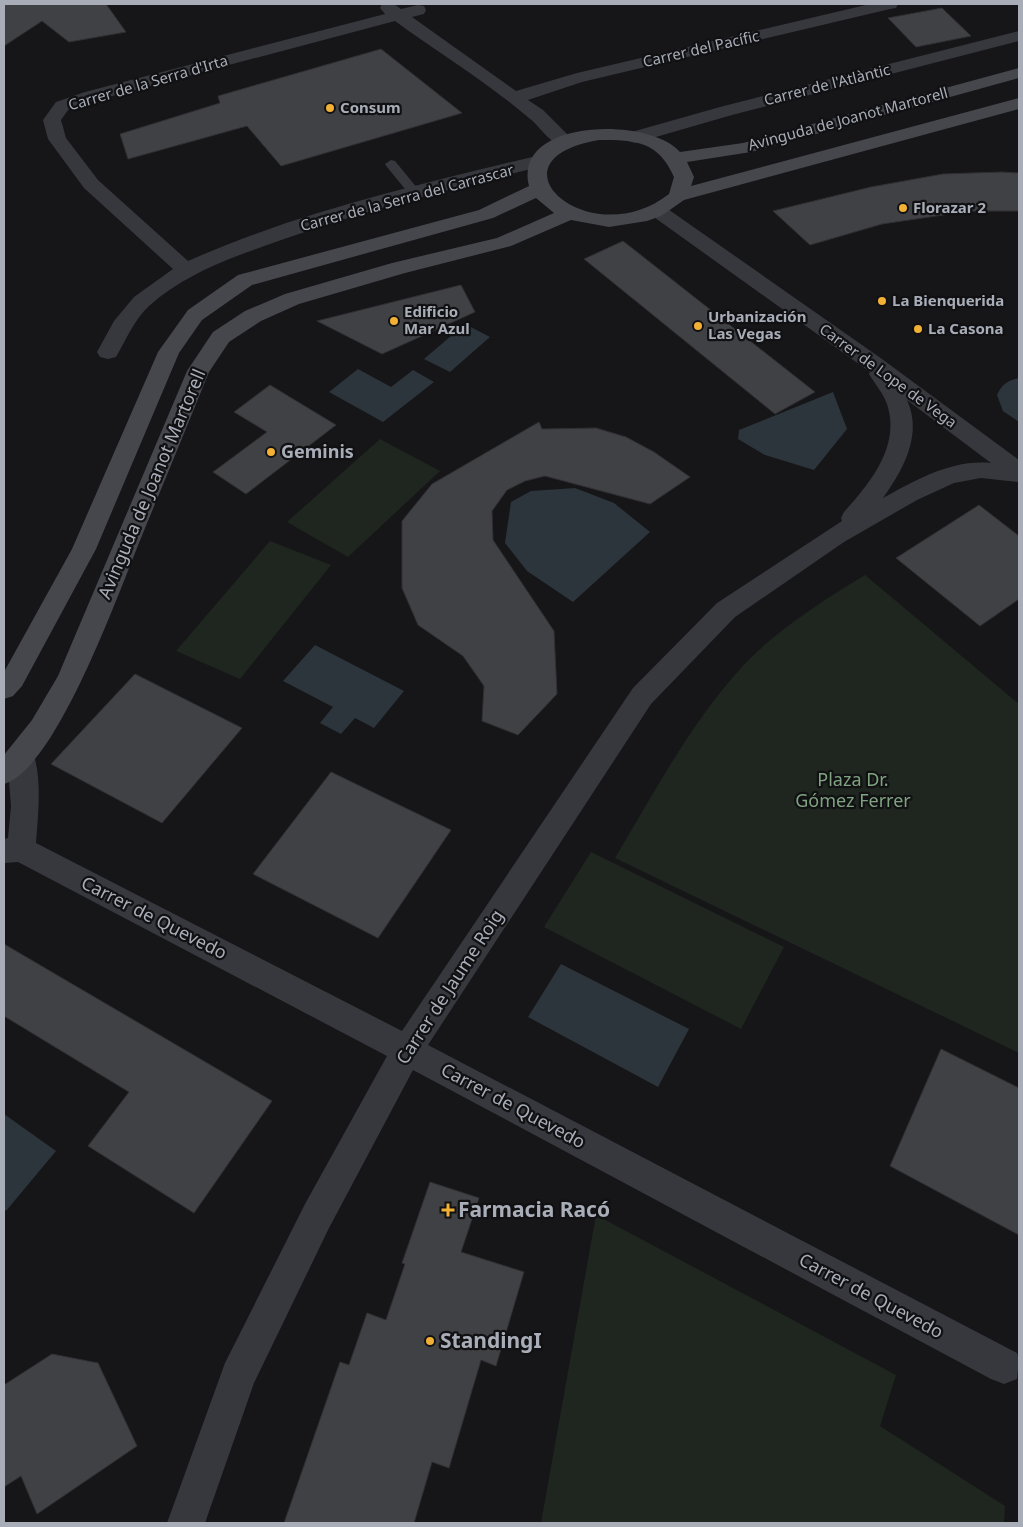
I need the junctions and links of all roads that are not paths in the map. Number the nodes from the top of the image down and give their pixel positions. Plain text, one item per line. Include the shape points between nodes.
1 (383, 4) edge
2 (890, 4) edge
3 (408, 10) edge
4 (1019, 36) edge
5 (1019, 73) edge
6 (532, 92) junction
7 (514, 98) junction
8 (1019, 103) edge
9 (635, 137) junction
10 (573, 139) junction
11 (675, 158) junction
12 (540, 161) junction
13 (390, 164) dead end
14 (540, 189) junction
15 (414, 192) junction
16 (678, 196) junction
17 (658, 211) junction
18 (570, 213) junction
19 (186, 270) junction
20 (108, 352) dead end
21 (874, 364) junction
22 (1019, 473) edge
23 (835, 536) junction
24 (4, 689) edge
25 (12, 764) edge
26 (12, 850) edge
27 (407, 1050) junction
28 (1004, 1366) dead end
29 (186, 1523) edge

1 - 3 street
2 - 6 street, Carrer del Pacífic via 576,78
3 - 6 street
3 - 7 street
3 - 19 street, Carrer de la Serra d'Irta via 62,106 52,120 57,139 91,184
4 - 9 street, Carrer de l'Atlàntic
5 - 11 street, Avinguda de Joanot Martorell via 744,148
6 - 7 street, Carrer del Pacífic
6 - 10 street
7 - 10 street
8 - 16 street, Avinguda de Joanot Martorell
9 - 10 street via 618,134
9 - 11 street via 652,142
10 - 12 street via 550,150
11 - 16 street via 684,177
12 - 14 street via 535,175
12 - 15 street, Carrer de la Serra del Carrascar
13 - 15 lane
14 - 18 street via 552,202
14 - 24 street, Avinguda de Joanot Martorell via 486,214 245,280 195,315 169,352 84,549 13,679
15 - 19 street, Carrer de la Serra del Carrascar via 328,217 226,252
16 - 17 street
17 - 18 street via 615,220
17 - 21 street, Carrer de Lope de Vega
18 - 25 street, Avinguda de Joanot Martorell via 504,242 292,299 253,316 221,337 198,371 71,677 50,717
19 - 20 street, Carrer de la Serra del Carrascar via 141,302 122,326
21 - 22 street, Carrer de Lope de Vega
21 - 23 street, Carrer de Jaume Roig via 899,407 902,434 893,461 876,492
22 - 23 street, Carrer de Jaume Roig via 981,470 949,475
23 - 27 street, Carrer de Jaume Roig via 726,610 642,696
25 - 26 street, Carrer de Quevedo via 25,806
26 - 27 street, Carrer de Quevedo
27 - 28 street, Carrer de Quevedo
27 - 29 street, Carrer de Jaume Roig via 317,1216 238,1376

